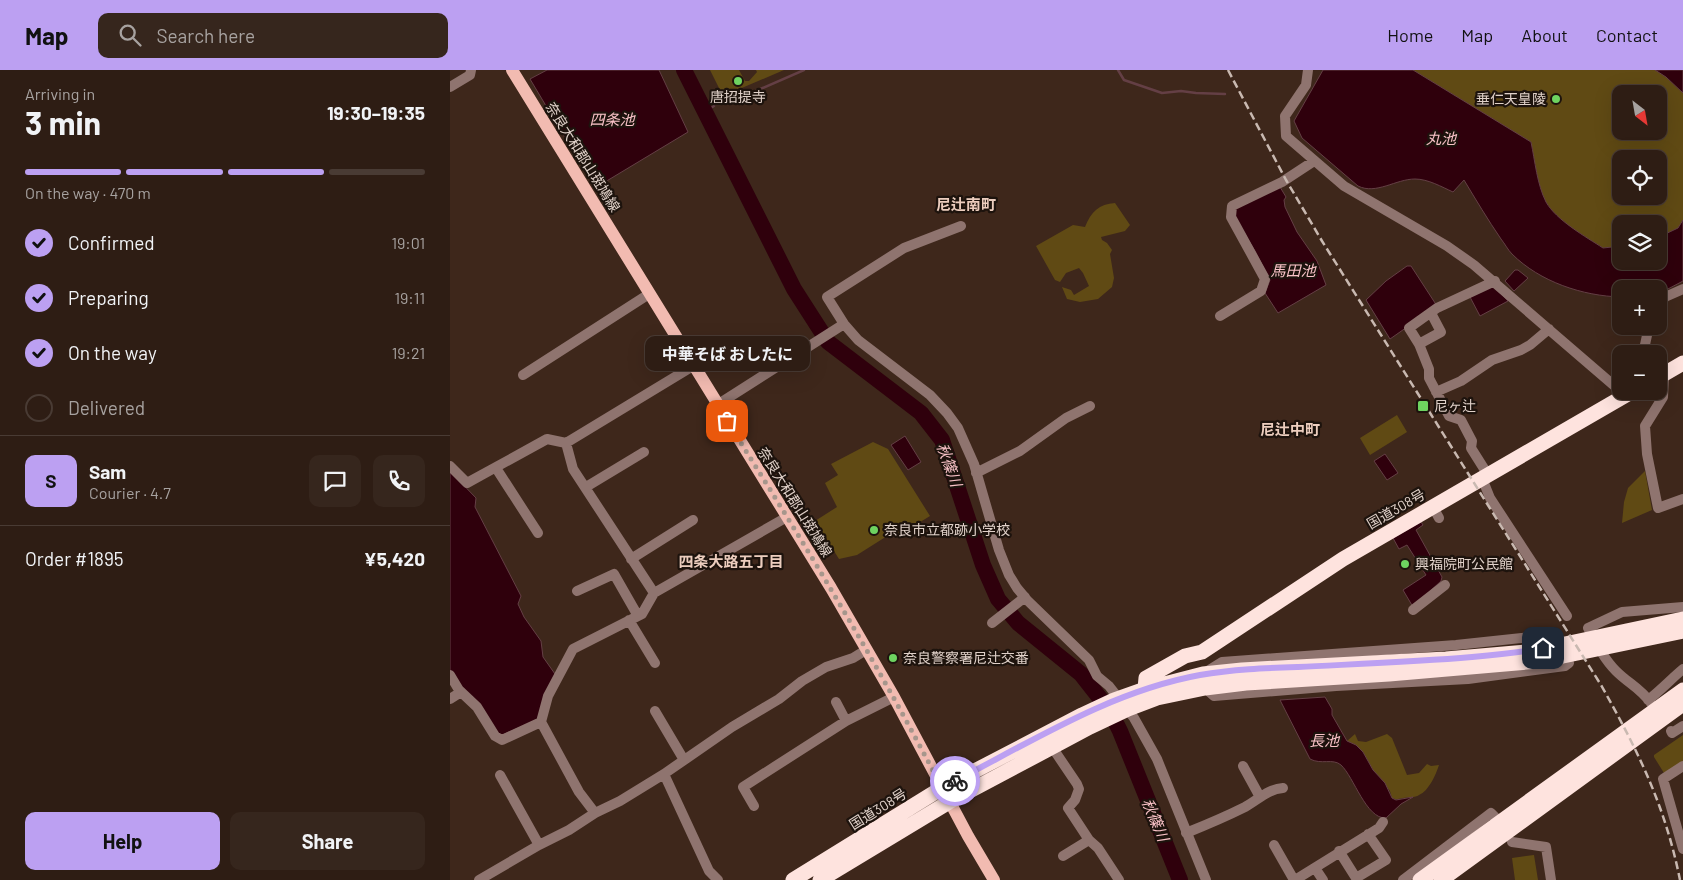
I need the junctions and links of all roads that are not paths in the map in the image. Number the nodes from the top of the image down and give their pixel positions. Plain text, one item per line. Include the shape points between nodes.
1 (471, 70) edge
2 (512, 70) edge
3 (1308, 70) edge
4 (450, 87) edge
5 (1314, 161) junction
6 (961, 226) dead end
7 (1495, 281) junction
8 (1683, 289) edge
9 (649, 294) junction
10 (1667, 296) edge
11 (1431, 313) junction
12 (1220, 316) dead end
13 (844, 324) junction
14 (1550, 329) junction
15 (1419, 344) junction
16 (1683, 363) edge
17 (693, 366) junction
18 (1667, 372) edge
19 (523, 375) dead end
20 (1612, 379) edge
21 (1436, 392) junction
22 (1617, 400) edge
23 (1661, 400) edge
24 (717, 405) junction
25 (1090, 406) dead end
26 (566, 443) junction
27 (644, 452) dead end
28 (450, 466) edge
29 (496, 468) junction
30 (976, 473) junction
31 (1485, 476) junction
32 (586, 487) junction
33 (1683, 499) edge
34 (788, 517) junction
35 (693, 520) dead end
36 (538, 532) dead end
37 (631, 559) junction
38 (1445, 585) dead end
39 (577, 591) dead end
40 (654, 593) junction
41 (1024, 598) junction
42 (1683, 607) edge
43 (1668, 608) junction
44 (1413, 610) dead end
45 (1567, 616) dead end
46 (633, 618) junction
47 (1683, 618) edge
48 (993, 622) dead end
49 (1683, 630) edge
50 (1683, 635) edge
51 (866, 650) junction
52 (1202, 652) junction
53 (655, 663) dead end
54 (1389, 668) junction
55 (1683, 669) edge
56 (450, 675) edge
57 (1204, 681) junction
58 (1683, 684) edge
59 (1145, 689) junction
60 (1683, 690) edge
61 (461, 692) junction
62 (894, 697) junction
63 (450, 700) edge
64 (836, 702) dead end
65 (1683, 704) edge
66 (1121, 705) junction
67 (655, 711) dead end
68 (1683, 716) edge
69 (1090, 719) junction
70 (846, 721) junction
71 (541, 722) junction
72 (1683, 726) edge
73 (1671, 732) dead end
74 (1642, 733) junction
75 (1052, 747) junction
76 (684, 760) junction
77 (1243, 766) dead end
78 (1683, 766) edge
79 (664, 774) junction
80 (500, 775) dead end
81 (1582, 775) junction
82 (1284, 788) dead end
83 (945, 795) junction
84 (1260, 797) junction
85 (754, 806) dead end
86 (595, 813) junction
87 (1495, 817) dead end
88 (1383, 822) dead end
89 (1186, 832) junction
90 (1368, 834) junction
91 (1512, 835) junction
92 (1089, 840) junction
93 (539, 844) junction
94 (1274, 845) dead end
95 (1683, 849) edge
96 (1340, 851) junction
97 (1063, 856) dead end
98 (1315, 868) junction
99 (1411, 878) edge
100 (1356, 879) edge
101 (479, 880) edge
102 (718, 880) edge
103 (793, 880) edge
104 (820, 880) edge
105 (994, 880) edge
106 (1119, 880) edge
107 (1206, 880) edge
108 (1295, 880) edge
109 (1323, 880) edge
110 (1440, 880) edge
111 (1551, 880) edge

1 - 4 street via 470,75
2 - 9 main road, 奈良大和郡山斑鳩線
3 - 5 street via 1306,85 1285,116 1286,136
5 - 7 street via 1344,186 1447,246
5 - 12 street via 1282,182 1232,206 1231,217 1266,279 1262,291
6 - 13 street via 904,248 826,297
7 - 11 street
7 - 14 street
8 - 10 street
9 - 17 main road, 奈良大和郡山斑鳩線
9 - 19 street
11 - 15 street via 1409,328
11 - 15 street via 1441,332
13 - 24 street
13 - 30 street via 858,340 930,395 948,413 958,428
14 - 20 street
14 - 21 street via 1521,350 1492,360 1461,381
15 - 21 street
16 - 18 highway
17 - 24 main road, 奈良大和郡山斑鳩線
17 - 26 street
21 - 31 street via 1449,416 1461,420
22 - 31 highway, 国道308号
23 - 33 street via 1646,426 1646,454 1658,508
24 - 34 main road, 奈良大和郡山斑鳩線
25 - 30 street via 1066,418 1020,451
26 - 29 street via 547,439
26 - 32 street via 572,468
27 - 32 street
28 - 29 street via 467,483
29 - 36 street
30 - 41 street via 999,550 1009,575
31 - 45 street via 1490,498
31 - 52 highway, 国道308号 via 1436,512 1342,559
32 - 37 street
34 - 40 street
34 - 51 main road, 奈良大和郡山斑鳩線
35 - 37 street
37 - 40 street
38 - 44 street
39 - 46 street via 614,574
40 - 46 street via 642,614
41 - 48 street
41 - 66 street via 1089,660 1097,676 1109,686
42 - 43 street
43 - 50 street
43 - 55 street via 1622,612 1588,628 1616,671 1650,701 1667,681
46 - 53 street
46 - 71 street via 573,649 548,696
47 - 54 highway via 1527,652
49 - 54 highway via 1539,661
51 - 62 main road, 奈良大和郡山斑鳩線
51 - 76 street via 826,667
52 - 57 highway via 1200,660
52 - 59 highway, 国道308号 via 1185,656 1146,678
54 - 57 highway via 1242,670
56 - 61 street
57 - 57 street via 1222,662 1550,635 1568,663 1533,672 1468,679 1214,696
57 - 59 highway
57 - 66 highway via 1157,698
58 - 74 highway
59 - 66 highway
60 - 74 highway
61 - 63 street
61 - 71 street via 477,707 495,736 502,740
62 - 70 street
62 - 83 main road, 奈良大和郡山斑鳩線
64 - 70 street
65 - 74 highway
66 - 69 highway
66 - 89 street via 1157,758
67 - 76 street
68 - 74 highway
69 - 75 highway, 国道308号
69 - 83 highway, 国道308号
70 - 85 street via 743,787
71 - 86 street via 579,792
72 - 73 street
74 - 81 highway
75 - 83 highway, 国道308号
75 - 92 street via 1079,789 1068,808
76 - 79 street
77 - 84 street
78 - 95 street via 1663,779
79 - 86 street via 620,802
79 - 102 street via 709,871
80 - 93 street
81 - 91 highway
81 - 99 highway
82 - 84 street via 1274,788
83 - 103 highway, 国道308号
83 - 104 highway, 国道308号
83 - 105 main road, 奈良大和郡山斑鳩線
84 - 89 street via 1239,810
86 - 93 street
87 - 99 street via 1492,813
88 - 90 street
89 - 107 street
90 - 96 street
90 - 100 street via 1386,860
91 - 110 highway
91 - 111 street via 1546,848
92 - 97 street
92 - 106 street
93 - 101 street
94 - 108 street
96 - 98 street
96 - 100 street
98 - 108 street
98 - 109 street

